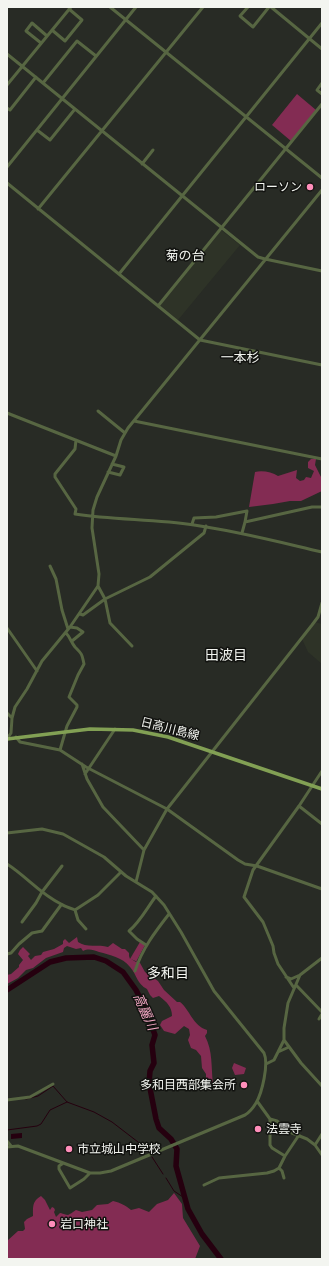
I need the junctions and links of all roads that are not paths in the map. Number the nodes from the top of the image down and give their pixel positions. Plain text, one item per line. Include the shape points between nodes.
1 (64, 7) edge
2 (110, 7) edge
3 (136, 7) edge
4 (203, 7) edge
5 (248, 7) edge
6 (270, 7) edge
7 (69, 9) edge
8 (126, 20) junction
9 (322, 23) edge
10 (52, 30) junction
11 (47, 36) junction
12 (309, 39) junction
13 (41, 43) junction
14 (322, 49) edge
15 (166, 52) junction
16 (7, 54) edge
17 (96, 56) junction
18 (22, 66) junction
19 (36, 77) junction
20 (43, 83) junction
21 (322, 83) edge
22 (7, 85) edge
23 (322, 94) edge
24 (62, 98) junction
25 (322, 104) edge
26 (7, 108) edge
27 (75, 109) junction
28 (246, 117) junction
29 (37, 130) junction
30 (102, 131) junction
31 (286, 149) junction
32 (153, 150) dead end
33 (142, 164) junction
34 (7, 167) edge
35 (322, 178) edge
36 (7, 183) edge
37 (322, 190) edge
38 (182, 196) junction
39 (38, 209) junction
40 (221, 228) junction
41 (264, 259) junction
42 (322, 271) edge
43 (119, 274) junction
44 (158, 306) junction
45 (200, 340) junction
46 (322, 365) edge
47 (98, 411) dead end
48 (7, 413) edge
49 (134, 421) junction
50 (125, 433) junction
51 (76, 440) junction
52 (116, 456) junction
53 (322, 459) edge
54 (112, 464) junction
55 (108, 472) junction
56 (322, 507) edge
57 (92, 516) junction
58 (245, 522) junction
59 (192, 524) junction
60 (206, 526) junction
61 (242, 533) junction
62 (322, 552) edge
63 (50, 566) dead end
64 (98, 586) junction
65 (105, 599) junction
66 (322, 603) edge
67 (80, 614) junction
68 (7, 628) edge
69 (68, 630) junction
70 (72, 641) junction
71 (132, 646) dead end
72 (37, 671) junction
73 (7, 713) edge
74 (12, 718) junction
75 (115, 729) junction
76 (65, 732) junction
77 (16, 737) junction
78 (7, 739) edge
79 (60, 750) junction
80 (212, 751) junction
81 (82, 764) junction
82 (89, 768) junction
83 (322, 771) edge
84 (85, 774) junction
85 (313, 786) junction
86 (322, 789) edge
87 (299, 806) junction
88 (167, 809) junction
89 (322, 824) edge
90 (7, 833) edge
91 (144, 850) junction
92 (7, 864) edge
93 (62, 866) dead end
94 (257, 866) junction
95 (121, 872) junction
96 (136, 882) junction
97 (322, 889) edge
98 (42, 892) junction
99 (156, 896) junction
100 (61, 905) junction
101 (75, 910) junction
102 (169, 914) junction
103 (22, 922) dead end
104 (86, 929) dead end
105 (146, 945) junction
106 (7, 954) edge
107 (322, 958) edge
108 (135, 971) dead end
109 (300, 975) junction
110 (286, 978) junction
111 (295, 986) junction
112 (322, 1013) edge
113 (319, 1019) dead end
114 (284, 1040) junction
115 (289, 1047) junction
116 (278, 1052) junction
117 (266, 1064) junction
118 (53, 1084) dead end
119 (322, 1086) edge
120 (7, 1100) edge
121 (258, 1101) junction
122 (270, 1119) junction
123 (322, 1134) edge
124 (299, 1135) junction
125 (7, 1141) edge
126 (315, 1145) junction
127 (9, 1146) edge
128 (322, 1155) edge
129 (285, 1156) junction
130 (62, 1164) junction
131 (279, 1168) junction
132 (90, 1173) junction
133 (284, 1178) dead end
134 (204, 1185) dead end

1 - 7 street
2 - 8 street
3 - 8 street
4 - 15 street
5 - 6 street via 240,16 253,27
6 - 12 street
7 - 10 street
7 - 10 street via 82,20 78,25 65,41
8 - 15 street
8 - 17 street
9 - 12 street
10 - 11 street
11 - 13 street
11 - 13 street via 32,23 26,31
12 - 14 street
12 - 28 street
13 - 18 street
15 - 28 street
15 - 30 street
16 - 18 street
17 - 20 street via 78,41
17 - 24 street
18 - 19 street
18 - 22 street
19 - 20 street
19 - 26 street via 10,110
20 - 24 street
21 - 23 street via 317,90
24 - 27 street
24 - 29 street
25 - 31 street
27 - 29 street via 50,140
27 - 30 street
28 - 31 street
28 - 38 street
29 - 34 street
30 - 33 street
30 - 39 street
31 - 35 street
31 - 40 street
32 - 33 street
33 - 38 street
36 - 39 street
37 - 41 street
38 - 40 street
38 - 43 street
39 - 43 street
40 - 41 street
40 - 44 street
41 - 42 street
41 - 45 street
43 - 44 street
44 - 45 street
45 - 46 street
45 - 49 street
47 - 50 street
48 - 51 street
49 - 50 street
49 - 53 street
50 - 52 street
51 - 52 street
51 - 57 street via 75,449 56,472 55,477 76,509 75,514
52 - 54 street
54 - 55 street
54 - 55 street via 124,467 120,475
55 - 57 street
56 - 58 street
57 - 59 street
57 - 64 street via 99,574
58 - 59 street via 247,511 194,518
58 - 61 street
59 - 60 street
60 - 61 street
60 - 65 street via 204,534 160,570
61 - 62 street
63 - 69 street via 56,579
64 - 65 street
64 - 67 street
65 - 67 street via 83,615
65 - 71 street via 110,623
66 - 80 street via 318,617
67 - 69 street
68 - 72 street
69 - 70 street
69 - 70 street via 77,628 83,632
69 - 72 street via 48,652
70 - 76 street via 81,652 84,664 69,697 77,707
72 - 74 street via 15,707
73 - 74 street
74 - 78 street via 11,732
75 - 76 main road, 日高川島線
75 - 80 main road, 日高川島線 via 168,736
75 - 82 street
76 - 77 main road, 日高川島線
76 - 79 street
77 - 78 main road, 日高川島線
77 - 79 street via 20,742
79 - 81 street
80 - 85 main road, 日高川島線
80 - 88 street
81 - 82 street
81 - 84 street
82 - 84 street
82 - 88 street
83 - 85 street
84 - 91 street via 103,806
85 - 86 main road, 日高川島線
85 - 87 street
87 - 89 street
87 - 94 street
88 - 91 street
88 - 94 street via 238,860
90 - 95 street via 42,829 58,832 104,857
91 - 96 street
92 - 98 street via 19,871
93 - 98 street
94 - 97 street
94 - 110 street via 253,870 244,897 263,922
95 - 96 street
95 - 101 street via 98,895
96 - 99 street
98 - 100 street
98 - 103 street
99 - 102 street
99 - 105 street via 138,924 130,931
100 - 101 street
100 - 106 street via 42,931 32,933
101 - 104 street via 78,920
102 - 105 street
102 - 117 street via 214,991 264,1054
105 - 108 street
107 - 109 street
109 - 110 street via 291,979
109 - 111 street
110 - 111 street
111 - 112 street
111 - 114 street via 288,1003
112 - 113 street
114 - 115 street
114 - 116 street
115 - 116 street
115 - 119 street
116 - 117 street via 274,1060
117 - 121 street
118 - 120 street via 34,1096
121 - 122 street
121 - 132 street via 245,1115 111,1171
122 - 124 street
122 - 129 street via 270,1145
123 - 126 street
124 - 126 street
124 - 129 street
125 - 127 street
126 - 128 street
127 - 130 street via 18,1146
129 - 131 street
130 - 132 street
130 - 132 street via 59,1169 70,1188
131 - 133 street
131 - 134 street via 274,1172 219,1178

